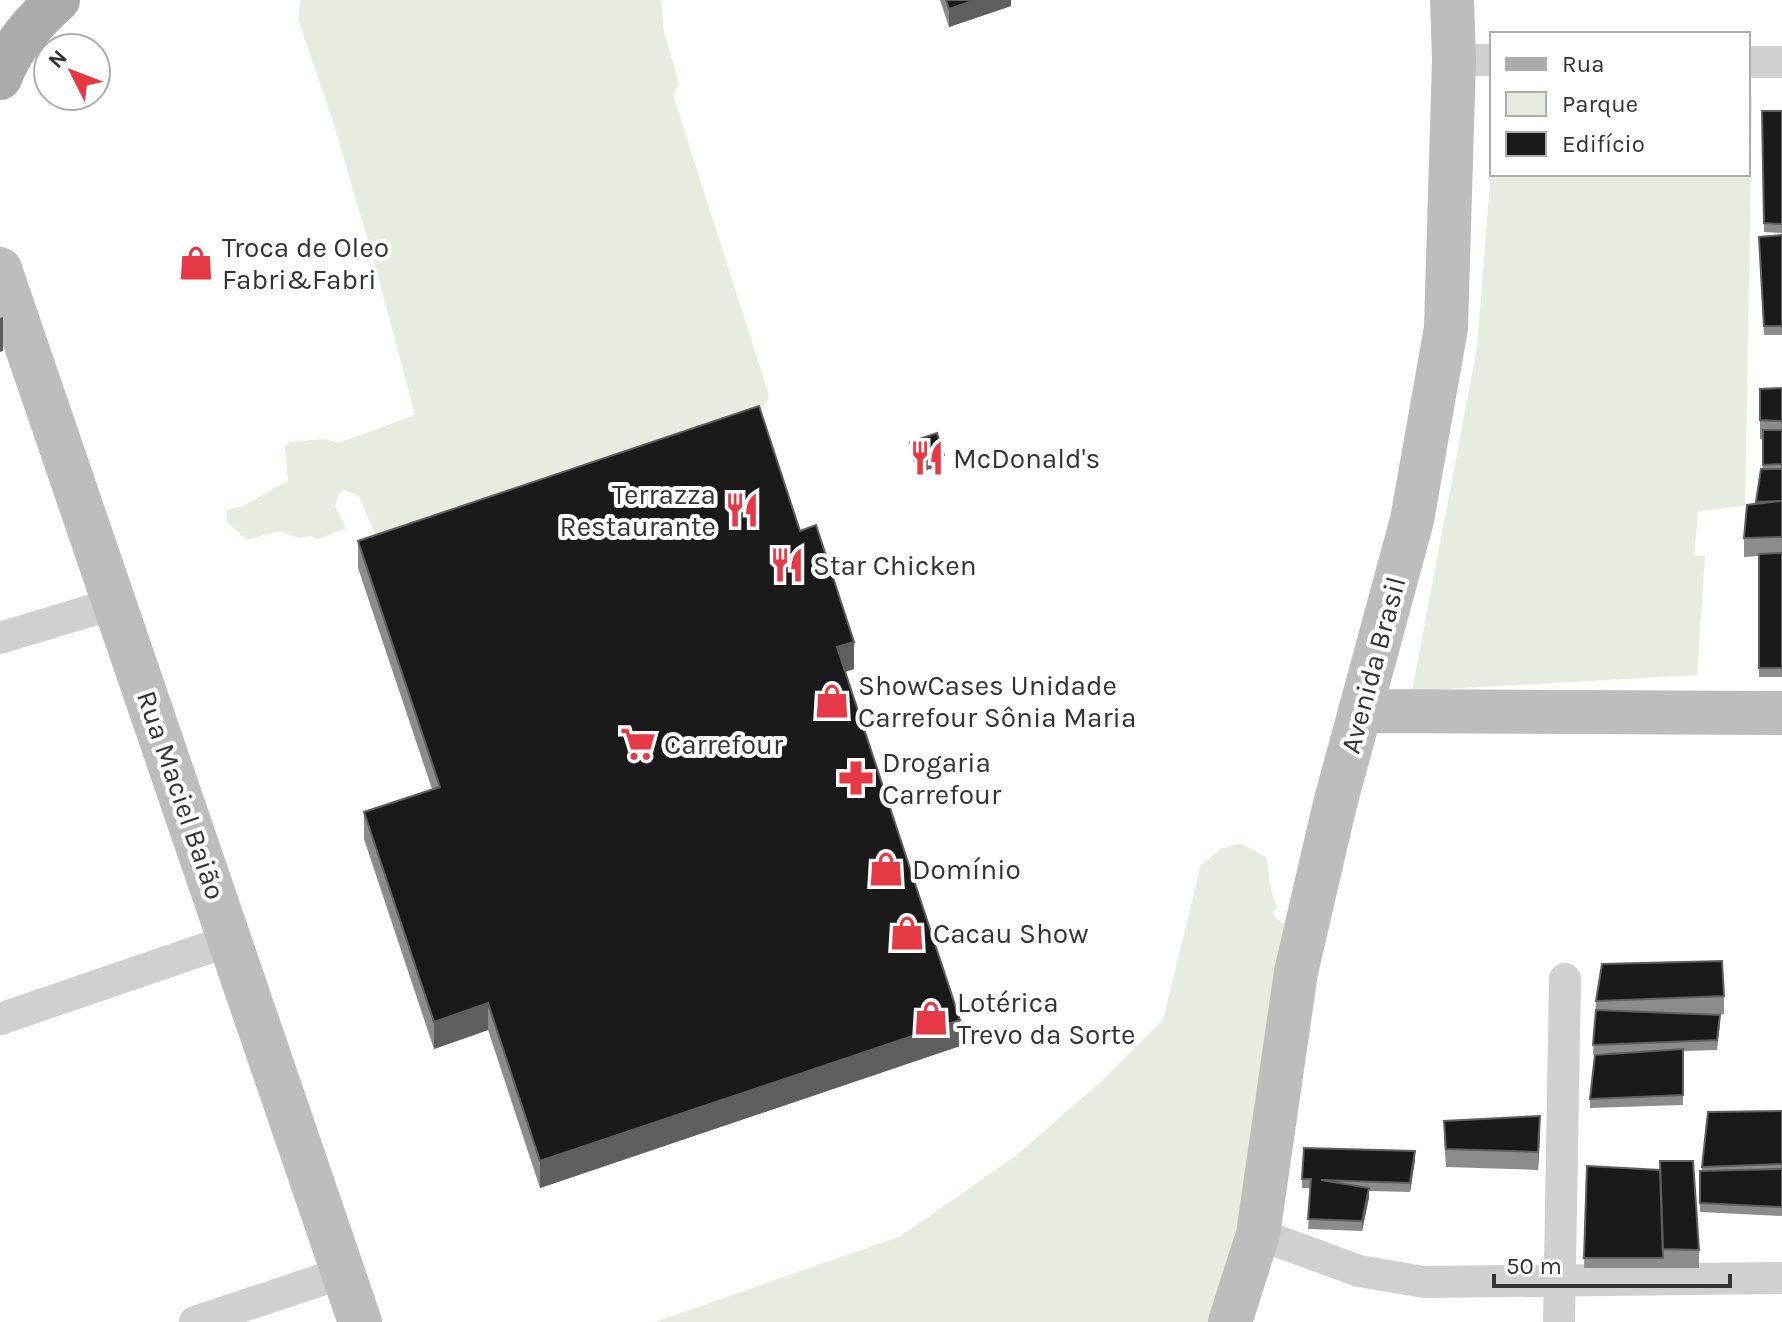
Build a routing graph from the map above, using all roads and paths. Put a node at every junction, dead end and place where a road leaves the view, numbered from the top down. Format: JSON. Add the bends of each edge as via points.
{"nodes":[{"id":1,"x":27,"y":0,"type":"edge"},
{"id":2,"x":58,"y":0,"type":"edge"},
{"id":3,"x":1452,"y":0,"type":"edge"},
{"id":4,"x":0,"y":12,"type":"edge"},
{"id":5,"x":1473,"y":60,"type":"edge"},
{"id":6,"x":1750,"y":62,"type":"edge"},
{"id":7,"x":1782,"y":62,"type":"edge"},
{"id":8,"x":0,"y":78,"type":"edge"},
{"id":9,"x":0,"y":269,"type":"edge"},
{"id":10,"x":116,"y":603,"type":"junction"},
{"id":11,"x":0,"y":638,"type":"edge"},
{"id":12,"x":1361,"y":711,"type":"junction"},
{"id":13,"x":1782,"y":713,"type":"edge"},
{"id":14,"x":231,"y":940,"type":"junction"},
{"id":15,"x":1565,"y":979,"type":"dead end"},
{"id":16,"x":0,"y":1019,"type":"edge"},
{"id":17,"x":1258,"y":1234,"type":"junction"},
{"id":18,"x":345,"y":1272,"type":"junction"},
{"id":19,"x":1782,"y":1278,"type":"edge"},
{"id":20,"x":1560,"y":1282,"type":"junction"},
{"id":21,"x":195,"y":1322,"type":"edge"},
{"id":22,"x":360,"y":1322,"type":"edge"},
{"id":23,"x":1230,"y":1322,"type":"edge"},
{"id":24,"x":1559,"y":1322,"type":"edge"}],
"edges":[{"from":1,"to":4,"type":"main road"},
{"from":2,"to":8,"type":"main road","via":[[20,40]]},
{"from":3,"to":5,"type":"main road","name":"Avenida Brasil"},
{"from":5,"to":12,"type":"main road","name":"Avenida Brasil","via":[[1446,328],[1412,520]]},
{"from":6,"to":7,"type":"street"},
{"from":9,"to":10,"type":"main road","name":"Rua Maciel Baião"},
{"from":10,"to":11,"type":"street"},
{"from":10,"to":14,"type":"main road","name":"Rua Maciel Baião"},
{"from":12,"to":13,"type":"main road"},
{"from":12,"to":17,"type":"main road","name":"Avenida Brasil","via":[[1296,972]]},
{"from":14,"to":16,"type":"street"},
{"from":14,"to":18,"type":"main road","name":"Rua Maciel Baião"},
{"from":15,"to":20,"type":"street"},
{"from":17,"to":20,"type":"street","via":[[1359,1271],[1424,1282]]},
{"from":17,"to":23,"type":"main road","name":"Avenida Brasil"},
{"from":18,"to":21,"type":"street"},
{"from":18,"to":22,"type":"main road","name":"Rua Maciel Baião"},
{"from":19,"to":20,"type":"street"},
{"from":20,"to":24,"type":"street"}]}
